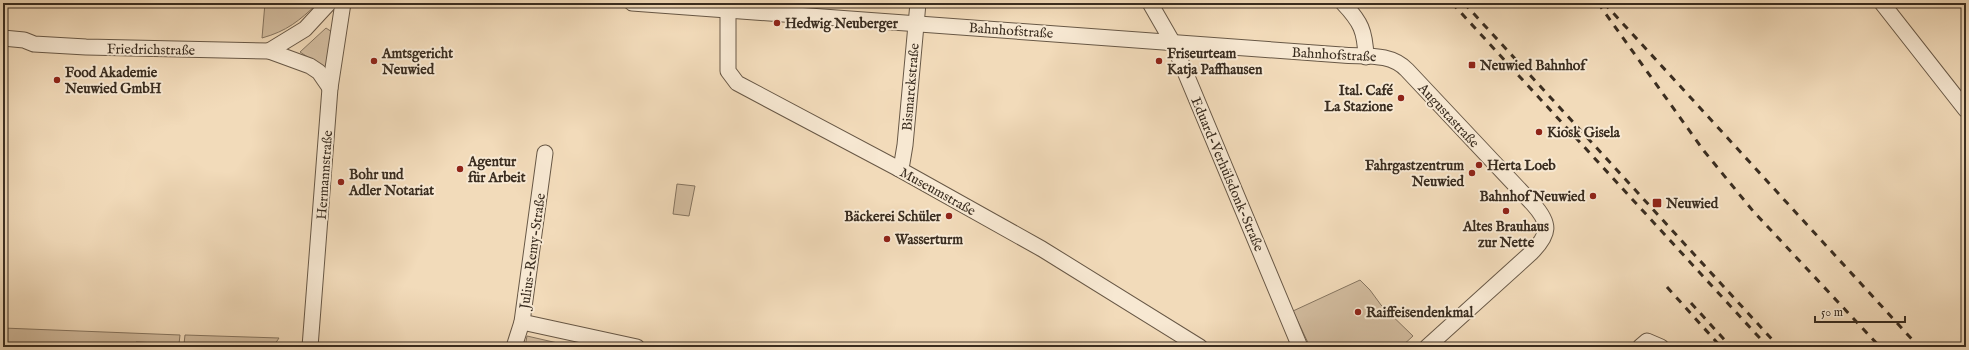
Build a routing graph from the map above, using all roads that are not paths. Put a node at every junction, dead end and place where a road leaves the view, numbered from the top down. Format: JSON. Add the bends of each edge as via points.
{"nodes":[{"id":1,"x":329,"y":3,"type":"edge"},
{"id":2,"x":344,"y":3,"type":"edge"},
{"id":3,"x":632,"y":3,"type":"edge"},
{"id":4,"x":918,"y":3,"type":"edge"},
{"id":5,"x":1150,"y":3,"type":"edge"},
{"id":6,"x":1343,"y":3,"type":"edge"},
{"id":7,"x":1882,"y":3,"type":"edge"},
{"id":8,"x":728,"y":10,"type":"junction"},
{"id":9,"x":916,"y":23,"type":"junction"},
{"id":10,"x":3,"y":38,"type":"edge"},
{"id":11,"x":1173,"y":42,"type":"junction"},
{"id":12,"x":34,"y":44,"type":"junction"},
{"id":13,"x":3,"y":48,"type":"edge"},
{"id":14,"x":268,"y":51,"type":"junction"},
{"id":15,"x":1366,"y":57,"type":"junction"},
{"id":16,"x":1390,"y":58,"type":"joint"},
{"id":17,"x":330,"y":88,"type":"junction"},
{"id":18,"x":1966,"y":110,"type":"edge"},
{"id":19,"x":545,"y":153,"type":"dead end"},
{"id":20,"x":899,"y":169,"type":"junction"},
{"id":21,"x":522,"y":322,"type":"junction"},
{"id":22,"x":1643,"y":344,"type":"edge"},
{"id":23,"x":310,"y":347,"type":"edge"},
{"id":24,"x":514,"y":347,"type":"edge"},
{"id":25,"x":637,"y":347,"type":"edge"},
{"id":26,"x":1200,"y":347,"type":"edge"},
{"id":27,"x":1300,"y":347,"type":"edge"},
{"id":28,"x":1427,"y":347,"type":"edge"},
{"id":29,"x":1661,"y":347,"type":"edge"}],
"edges":[{"from":1,"to":14,"type":"street","via":[[305,29]]},
{"from":2,"to":17,"type":"street","name":"Hermannstraße"},
{"from":3,"to":8,"type":"street","name":"Bahnhofstraße"},
{"from":4,"to":9,"type":"street","name":"Bismarckstraße"},
{"from":5,"to":11,"type":"street","name":"Eduard-Verhülsdonk-Straße"},
{"from":6,"to":15,"type":"street","via":[[1363,29]]},
{"from":7,"to":18,"type":"street"},
{"from":8,"to":9,"type":"street","name":"Bahnhofstraße"},
{"from":8,"to":20,"type":"street","name":"Museumstraße","via":[[728,71],[732,78],[744,87]]},
{"from":9,"to":11,"type":"street","name":"Bahnhofstraße"},
{"from":9,"to":20,"type":"street","name":"Bismarckstraße","via":[[904,155]]},
{"from":10,"to":12,"type":"street","name":"Friedrichstraße","via":[[24,40]]},
{"from":11,"to":15,"type":"street","name":"Bahnhofstraße"},
{"from":11,"to":27,"type":"street","name":"Eduard-Verhülsdonk-Straße"},
{"from":12,"to":13,"type":"street","name":"Friedrichstraße"},
{"from":12,"to":14,"type":"street","name":"Friedrichstraße","via":[[141,50]]},
{"from":14,"to":17,"type":"street","name":"Friedrichstraße","via":[[310,66],[319,72]]},
{"from":15,"to":16,"type":"street","name":"Bahnhofstraße"},
{"from":16,"to":28,"type":"street","name":"Augustastraße","via":[[1402,64],[1533,204],[1544,216],[1547,228],[1543,239],[1531,253]]},
{"from":17,"to":23,"type":"street","name":"Hermannstraße"},
{"from":19,"to":21,"type":"street","name":"Julius-Remy-Straße"},
{"from":20,"to":26,"type":"street","name":"Museumstraße","via":[[1042,249]]},
{"from":21,"to":24,"type":"street","name":"Julius-Remy-Straße"},
{"from":21,"to":25,"type":"street"},
{"from":22,"to":29,"type":"street"}]}
